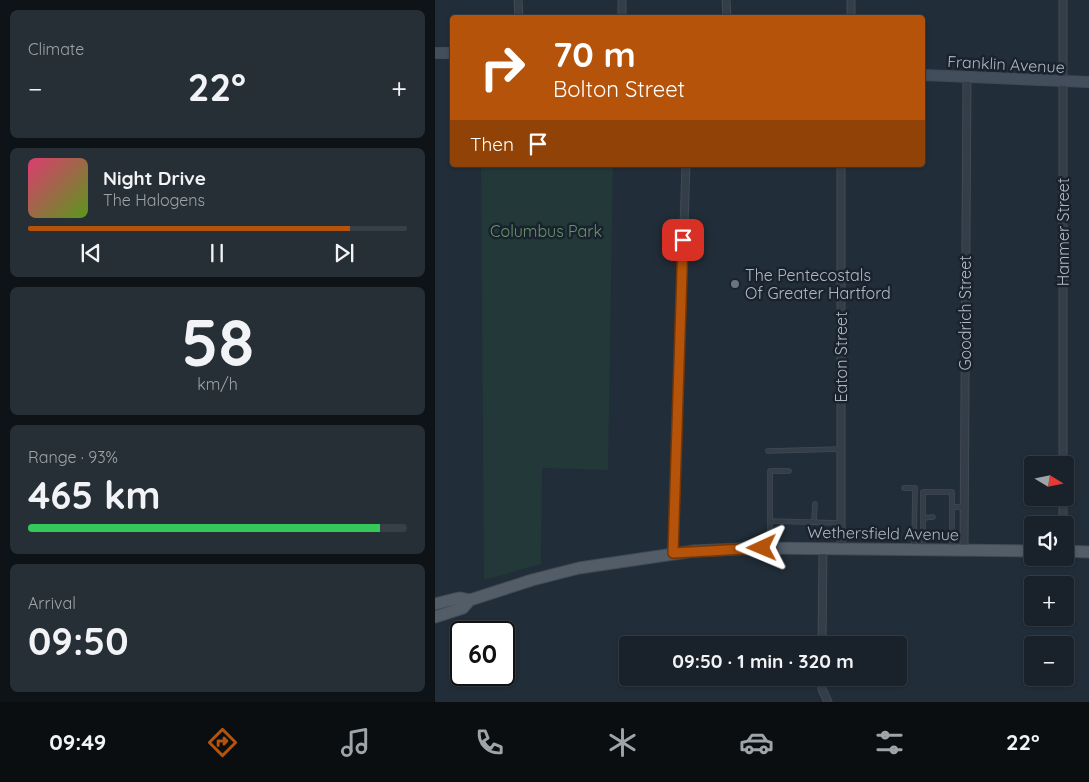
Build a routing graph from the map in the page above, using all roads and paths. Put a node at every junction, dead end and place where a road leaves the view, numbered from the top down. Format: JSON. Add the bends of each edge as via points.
{"nodes":[{"id":1,"x":519,"y":0,"type":"edge"},
{"id":2,"x":622,"y":0,"type":"edge"},
{"id":3,"x":727,"y":0,"type":"edge"},
{"id":4,"x":851,"y":0,"type":"edge"},
{"id":5,"x":1063,"y":0,"type":"edge"},
{"id":6,"x":519,"y":15,"type":"edge"},
{"id":7,"x":622,"y":15,"type":"edge"},
{"id":8,"x":727,"y":15,"type":"edge"},
{"id":9,"x":851,"y":15,"type":"edge"},
{"id":10,"x":435,"y":53,"type":"edge"},
{"id":11,"x":450,"y":54,"type":"edge"},
{"id":12,"x":925,"y":75,"type":"edge"},
{"id":13,"x":967,"y":77,"type":"junction"},
{"id":14,"x":1063,"y":81,"type":"junction"},
{"id":15,"x":1089,"y":82,"type":"edge"},
{"id":16,"x":686,"y":167,"type":"edge"},
{"id":17,"x":841,"y":167,"type":"edge"},
{"id":18,"x":841,"y":449,"type":"junction"},
{"id":19,"x":768,"y":451,"type":"dead end"},
{"id":20,"x":1063,"y":456,"type":"edge"},
{"id":21,"x":789,"y":471,"type":"dead end"},
{"id":22,"x":903,"y":488,"type":"dead end"},
{"id":23,"x":815,"y":504,"type":"dead end"},
{"id":24,"x":964,"y":507,"type":"junction"},
{"id":25,"x":952,"y":508,"type":"junction"},
{"id":26,"x":933,"y":517,"type":"dead end"},
{"id":27,"x":945,"y":517,"type":"dead end"},
{"id":28,"x":952,"y":517,"type":"junction"},
{"id":29,"x":923,"y":518,"type":"junction"},
{"id":30,"x":770,"y":521,"type":"junction"},
{"id":31,"x":814,"y":522,"type":"junction"},
{"id":32,"x":841,"y":523,"type":"junction"},
{"id":33,"x":923,"y":534,"type":"junction"},
{"id":34,"x":952,"y":534,"type":"junction"},
{"id":35,"x":770,"y":548,"type":"junction"},
{"id":36,"x":823,"y":549,"type":"junction"},
{"id":37,"x":841,"y":549,"type":"junction"},
{"id":38,"x":919,"y":550,"type":"junction"},
{"id":39,"x":952,"y":550,"type":"junction"},
{"id":40,"x":964,"y":550,"type":"junction"},
{"id":41,"x":1024,"y":551,"type":"edge"},
{"id":42,"x":1074,"y":551,"type":"edge"},
{"id":43,"x":1089,"y":552,"type":"edge"},
{"id":44,"x":673,"y":553,"type":"junction"},
{"id":45,"x":470,"y":600,"type":"junction"},
{"id":46,"x":435,"y":604,"type":"edge"},
{"id":47,"x":435,"y":617,"type":"edge"},
{"id":48,"x":822,"y":636,"type":"edge"},
{"id":49,"x":822,"y":686,"type":"edge"},
{"id":50,"x":828,"y":702,"type":"edge"}],
"edges":[{"from":1,"to":6,"type":"street"},
{"from":2,"to":7,"type":"street"},
{"from":3,"to":8,"type":"street"},
{"from":4,"to":9,"type":"street"},
{"from":5,"to":14,"type":"street","name":"Hanmer Street"},
{"from":10,"to":11,"type":"main road"},
{"from":12,"to":13,"type":"main road","name":"Franklin Avenue"},
{"from":13,"to":14,"type":"main road","name":"Franklin Avenue"},
{"from":13,"to":24,"type":"street","name":"Goodrich Street"},
{"from":14,"to":15,"type":"main road","name":"Franklin Avenue"},
{"from":14,"to":20,"type":"street","name":"Hanmer Street"},
{"from":16,"to":44,"type":"street"},
{"from":17,"to":18,"type":"street","name":"Eaton Street"},
{"from":18,"to":19,"type":"lane"},
{"from":18,"to":32,"type":"street","name":"Eaton Street"},
{"from":21,"to":30,"type":"lane","via":[[770,471]]},
{"from":22,"to":38,"type":"lane","via":[[915,488]]},
{"from":23,"to":31,"type":"lane"},
{"from":24,"to":25,"type":"lane"},
{"from":24,"to":40,"type":"street","name":"Goodrich Street"},
{"from":25,"to":28,"type":"lane"},
{"from":25,"to":29,"type":"lane","via":[[952,492],[923,492]]},
{"from":26,"to":29,"type":"lane"},
{"from":27,"to":28,"type":"lane"},
{"from":28,"to":34,"type":"lane"},
{"from":29,"to":33,"type":"lane"},
{"from":30,"to":31,"type":"lane"},
{"from":30,"to":35,"type":"lane"},
{"from":31,"to":32,"type":"lane"},
{"from":32,"to":37,"type":"street","name":"Eaton Street"},
{"from":33,"to":34,"type":"lane"},
{"from":33,"to":38,"type":"lane"},
{"from":34,"to":39,"type":"lane"},
{"from":35,"to":36,"type":"main road","name":"Wethersfield Avenue"},
{"from":35,"to":44,"type":"main road","name":"Wethersfield Avenue"},
{"from":36,"to":37,"type":"main road","name":"Wethersfield Avenue"},
{"from":36,"to":48,"type":"street"},
{"from":37,"to":38,"type":"main road","name":"Wethersfield Avenue"},
{"from":38,"to":39,"type":"main road","name":"Wethersfield Avenue"},
{"from":39,"to":40,"type":"main road","name":"Wethersfield Avenue"},
{"from":40,"to":41,"type":"main road","name":"Wethersfield Avenue"},
{"from":42,"to":43,"type":"main road"},
{"from":44,"to":45,"type":"main road","name":"Wethersfield Avenue","via":[[573,570]]},
{"from":45,"to":46,"type":"main road","via":[[459,598]]},
{"from":45,"to":47,"type":"main road","via":[[463,608]]},
{"from":49,"to":50,"type":"street"}]}
